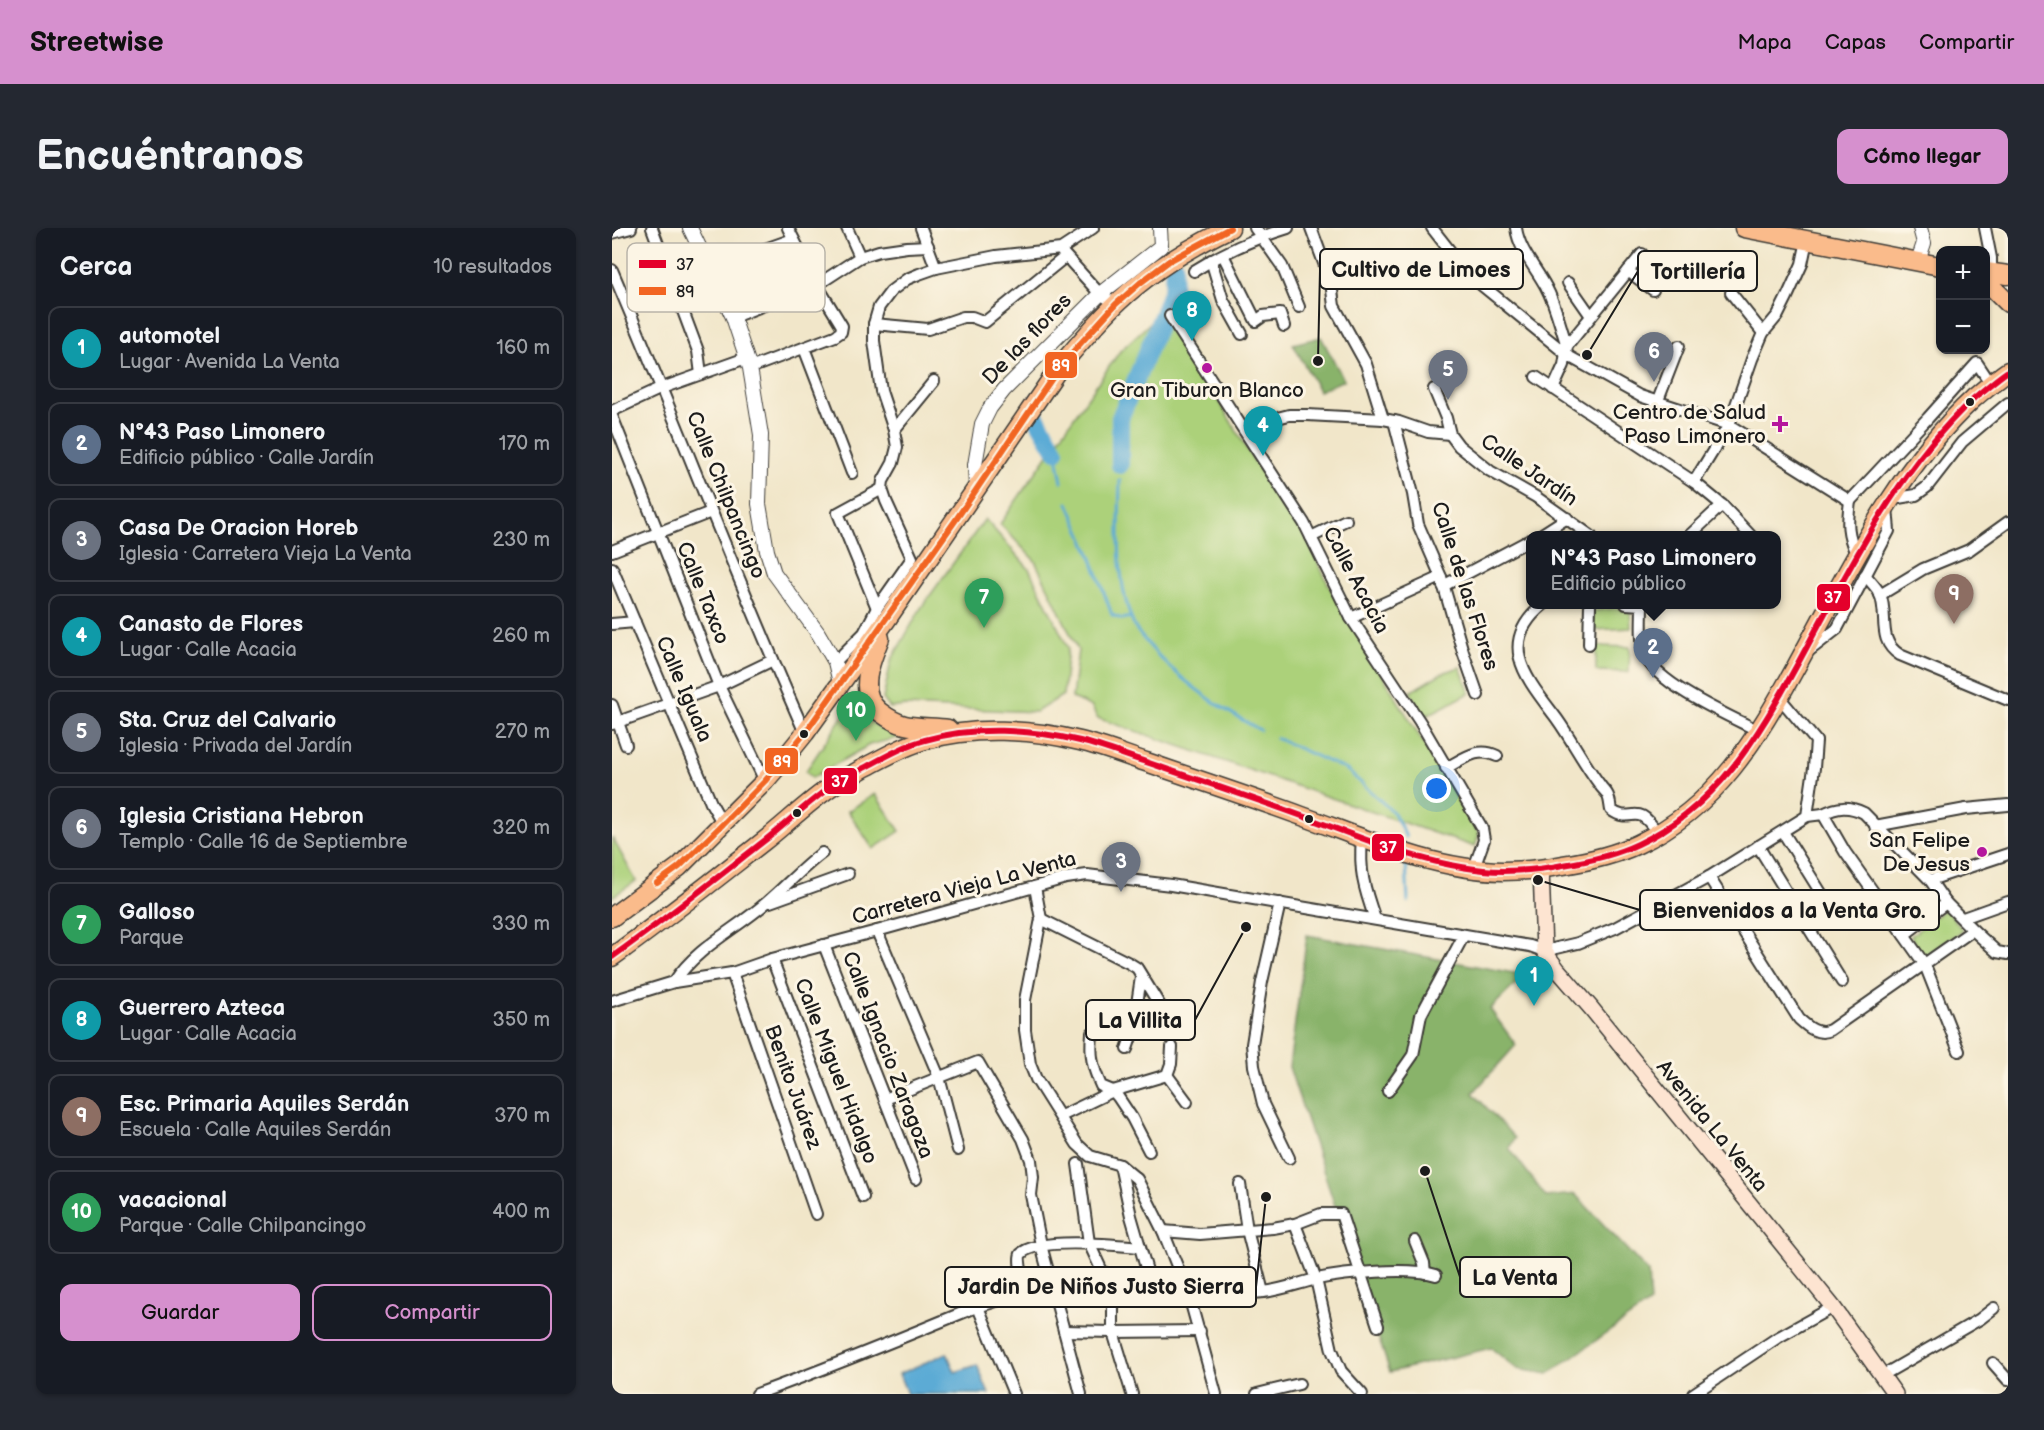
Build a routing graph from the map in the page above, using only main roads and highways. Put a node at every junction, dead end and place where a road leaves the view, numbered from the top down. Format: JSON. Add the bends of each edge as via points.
{"nodes":[{"id":1,"x":1230,"y":228,"type":"edge"},
{"id":2,"x":1748,"y":228,"type":"edge"},
{"id":3,"x":1936,"y":265,"type":"edge"},
{"id":4,"x":1992,"y":275,"type":"edge"},
{"id":5,"x":2008,"y":303,"type":"edge"},
{"id":6,"x":2008,"y":353,"type":"edge"},
{"id":7,"x":2000,"y":377,"type":"edge"},
{"id":8,"x":882,"y":614,"type":"junction"},
{"id":9,"x":960,"y":731,"type":"junction"},
{"id":10,"x":1541,"y":869,"type":"junction"},
{"id":11,"x":612,"y":917,"type":"edge"},
{"id":12,"x":612,"y":957,"type":"edge"},
{"id":13,"x":1895,"y":1394,"type":"edge"}],
"edges":[{"from":1,"to":8,"type":"highway","via":[[1169,261],[1140,283],[1061,365],[976,490]]},
{"from":2,"to":3,"type":"highway"},
{"from":4,"to":5,"type":"highway"},
{"from":6,"to":7,"type":"highway"},
{"from":7,"to":10,"type":"highway","via":[[1955,416],[1890,503],[1856,554],[1779,698],[1726,778],[1704,800],[1639,843],[1579,863]]},
{"from":8,"to":9,"type":"highway","via":[[867,681],[874,707],[904,725]]},
{"from":8,"to":11,"type":"highway","via":[[805,733],[765,782],[679,867]]},
{"from":9,"to":10,"type":"highway","via":[[1037,733],[1082,741],[1429,860],[1503,871]]},
{"from":9,"to":12,"type":"highway","via":[[921,740],[832,786]]},
{"from":10,"to":13,"type":"main road","name":"Avenida La Venta","via":[[1544,951],[1833,1307]]}]}
